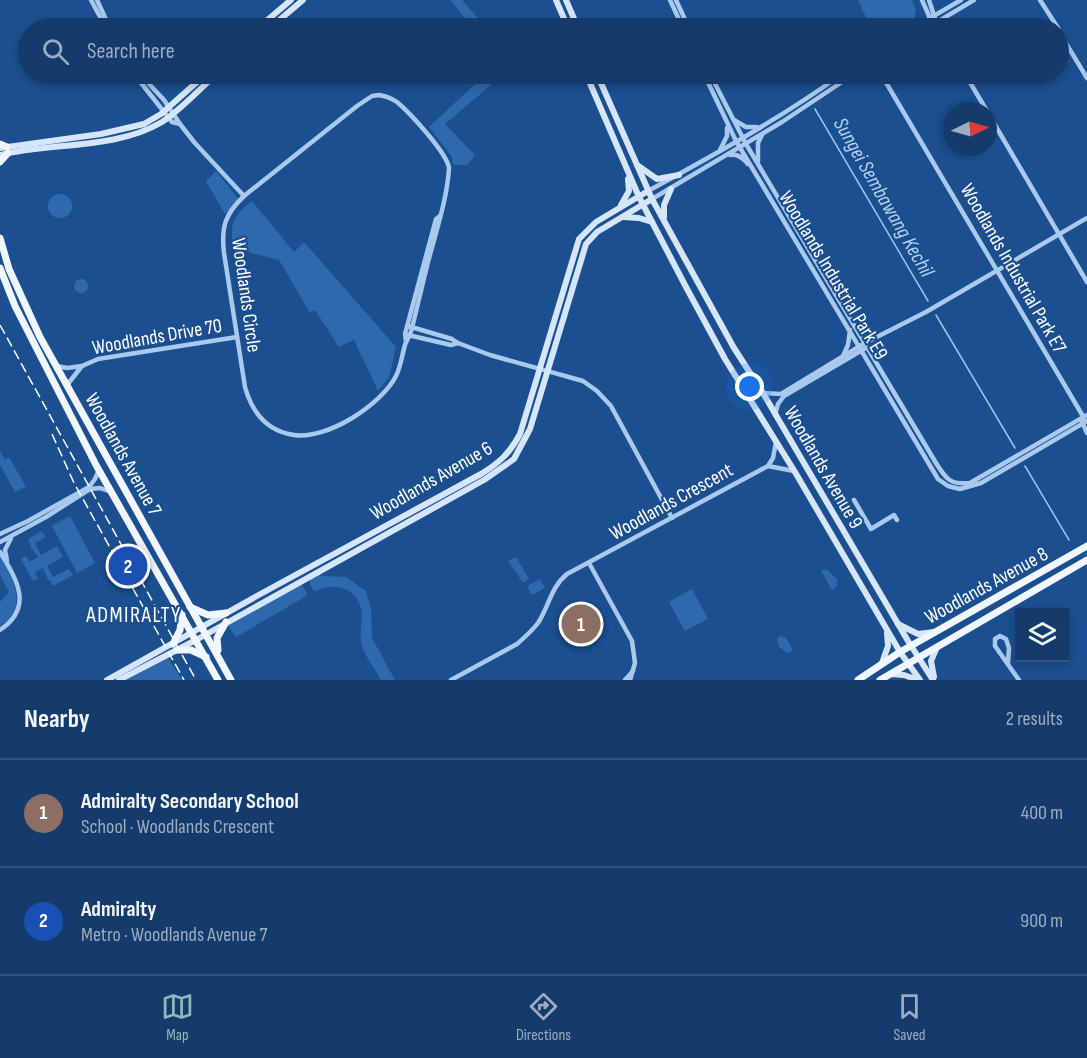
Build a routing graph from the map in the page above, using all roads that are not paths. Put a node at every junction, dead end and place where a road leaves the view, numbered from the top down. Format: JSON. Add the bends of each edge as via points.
{"nodes":[{"id":1,"x":92,"y":0,"type":"edge"},
{"id":2,"x":97,"y":0,"type":"edge"},
{"id":3,"x":291,"y":0,"type":"edge"},
{"id":4,"x":303,"y":0,"type":"edge"},
{"id":5,"x":556,"y":0,"type":"edge"},
{"id":6,"x":566,"y":0,"type":"edge"},
{"id":7,"x":670,"y":0,"type":"edge"},
{"id":8,"x":676,"y":0,"type":"edge"},
{"id":9,"x":922,"y":0,"type":"edge"},
{"id":10,"x":929,"y":0,"type":"edge"},
{"id":11,"x":961,"y":0,"type":"edge"},
{"id":12,"x":974,"y":0,"type":"edge"},
{"id":13,"x":1040,"y":0,"type":"edge"},
{"id":14,"x":948,"y":8,"type":"junction"},
{"id":15,"x":951,"y":14,"type":"junction"},
{"id":16,"x":932,"y":16,"type":"junction"},
{"id":17,"x":102,"y":18,"type":"edge"},
{"id":18,"x":104,"y":18,"type":"edge"},
{"id":19,"x":270,"y":18,"type":"edge"},
{"id":20,"x":282,"y":18,"type":"edge"},
{"id":21,"x":564,"y":18,"type":"edge"},
{"id":22,"x":574,"y":18,"type":"edge"},
{"id":23,"x":678,"y":18,"type":"edge"},
{"id":24,"x":684,"y":18,"type":"edge"},
{"id":25,"x":929,"y":18,"type":"edge"},
{"id":26,"x":946,"y":18,"type":"edge"},
{"id":27,"x":1051,"y":18,"type":"edge"},
{"id":28,"x":1069,"y":48,"type":"edge"},
{"id":29,"x":1087,"y":78,"type":"edge"},
{"id":30,"x":144,"y":84,"type":"edge"},
{"id":31,"x":148,"y":84,"type":"edge"},
{"id":32,"x":196,"y":84,"type":"edge"},
{"id":33,"x":204,"y":84,"type":"edge"},
{"id":34,"x":590,"y":84,"type":"edge"},
{"id":35,"x":601,"y":84,"type":"edge"},
{"id":36,"x":709,"y":84,"type":"edge"},
{"id":37,"x":715,"y":84,"type":"edge"},
{"id":38,"x":828,"y":84,"type":"edge"},
{"id":39,"x":839,"y":84,"type":"edge"},
{"id":40,"x":887,"y":84,"type":"edge"},
{"id":41,"x":971,"y":84,"type":"edge"},
{"id":42,"x":981,"y":102,"type":"edge"},
{"id":43,"x":169,"y":112,"type":"junction"},
{"id":44,"x":732,"y":118,"type":"junction"},
{"id":45,"x":727,"y":123,"type":"junction"},
{"id":46,"x":762,"y":126,"type":"junction"},
{"id":47,"x":997,"y":129,"type":"edge"},
{"id":48,"x":762,"y":135,"type":"junction"},
{"id":49,"x":742,"y":137,"type":"junction"},
{"id":50,"x":736,"y":141,"type":"junction"},
{"id":51,"x":746,"y":144,"type":"junction"},
{"id":52,"x":741,"y":148,"type":"junction"},
{"id":53,"x":3,"y":149,"type":"edge"},
{"id":54,"x":718,"y":152,"type":"junction"},
{"id":55,"x":726,"y":156,"type":"junction"},
{"id":56,"x":0,"y":162,"type":"edge"},
{"id":57,"x":634,"y":162,"type":"junction"},
{"id":58,"x":758,"y":162,"type":"junction"},
{"id":59,"x":626,"y":168,"type":"junction"},
{"id":60,"x":754,"y":171,"type":"junction"},
{"id":61,"x":679,"y":175,"type":"junction"},
{"id":62,"x":671,"y":189,"type":"junction"},
{"id":63,"x":648,"y":191,"type":"junction"},
{"id":64,"x":244,"y":196,"type":"junction"},
{"id":65,"x":639,"y":197,"type":"junction"},
{"id":66,"x":652,"y":199,"type":"junction"},
{"id":67,"x":643,"y":205,"type":"junction"},
{"id":68,"x":616,"y":209,"type":"junction"},
{"id":69,"x":622,"y":216,"type":"junction"},
{"id":70,"x":1087,"y":218,"type":"edge"},
{"id":71,"x":664,"y":221,"type":"junction"},
{"id":72,"x":652,"y":222,"type":"junction"},
{"id":73,"x":1059,"y":234,"type":"junction"},
{"id":74,"x":0,"y":238,"type":"edge"},
{"id":75,"x":0,"y":268,"type":"edge"},
{"id":76,"x":998,"y":270,"type":"junction"},
{"id":77,"x":1087,"y":282,"type":"edge"},
{"id":78,"x":410,"y":326,"type":"junction"},
{"id":79,"x":850,"y":330,"type":"junction"},
{"id":80,"x":408,"y":335,"type":"junction"},
{"id":81,"x":40,"y":337,"type":"junction"},
{"id":82,"x":237,"y":337,"type":"junction"},
{"id":83,"x":32,"y":341,"type":"junction"},
{"id":84,"x":458,"y":343,"type":"junction"},
{"id":85,"x":863,"y":347,"type":"junction"},
{"id":86,"x":843,"y":356,"type":"junction"},
{"id":87,"x":57,"y":366,"type":"junction"},
{"id":88,"x":82,"y":366,"type":"junction"},
{"id":89,"x":539,"y":369,"type":"junction"},
{"id":90,"x":548,"y":371,"type":"junction"},
{"id":91,"x":67,"y":385,"type":"junction"},
{"id":92,"x":763,"y":393,"type":"junction"},
{"id":93,"x":775,"y":415,"type":"junction"},
{"id":94,"x":1085,"y":420,"type":"edge"},
{"id":95,"x":1087,"y":433,"type":"edge"},
{"id":96,"x":777,"y":442,"type":"junction"},
{"id":97,"x":768,"y":466,"type":"junction"},
{"id":98,"x":99,"y":470,"type":"junction"},
{"id":99,"x":795,"y":471,"type":"junction"},
{"id":100,"x":111,"y":492,"type":"junction"},
{"id":101,"x":854,"y":500,"type":"dead end"},
{"id":102,"x":672,"y":518,"type":"junction"},
{"id":103,"x":897,"y":520,"type":"dead end"},
{"id":104,"x":0,"y":534,"type":"edge"},
{"id":105,"x":12,"y":536,"type":"junction"},
{"id":106,"x":0,"y":542,"type":"edge"},
{"id":107,"x":1087,"y":546,"type":"edge"},
{"id":108,"x":0,"y":552,"type":"edge"},
{"id":109,"x":1087,"y":560,"type":"edge"},
{"id":110,"x":7,"y":563,"type":"junction"},
{"id":111,"x":589,"y":563,"type":"junction"},
{"id":112,"x":190,"y":606,"type":"junction"},
{"id":113,"x":226,"y":613,"type":"junction"},
{"id":114,"x":182,"y":615,"type":"junction"},
{"id":115,"x":226,"y":622,"type":"junction"},
{"id":116,"x":898,"y":624,"type":"junction"},
{"id":117,"x":201,"y":627,"type":"junction"},
{"id":118,"x":886,"y":628,"type":"junction"},
{"id":119,"x":0,"y":630,"type":"edge"},
{"id":120,"x":935,"y":632,"type":"junction"},
{"id":121,"x":206,"y":634,"type":"junction"},
{"id":122,"x":194,"y":637,"type":"junction"},
{"id":123,"x":939,"y":644,"type":"junction"},
{"id":124,"x":910,"y":646,"type":"junction"},
{"id":125,"x":175,"y":647,"type":"junction"},
{"id":126,"x":900,"y":652,"type":"junction"},
{"id":127,"x":206,"y":657,"type":"junction"},
{"id":128,"x":219,"y":657,"type":"junction"},
{"id":129,"x":918,"y":657,"type":"junction"},
{"id":130,"x":908,"y":663,"type":"junction"},
{"id":131,"x":1008,"y":663,"type":"junction"},
{"id":132,"x":882,"y":664,"type":"junction"},
{"id":133,"x":633,"y":672,"type":"junction"},
{"id":134,"x":890,"y":674,"type":"junction"},
{"id":135,"x":107,"y":680,"type":"edge"},
{"id":136,"x":119,"y":680,"type":"edge"},
{"id":137,"x":218,"y":680,"type":"edge"},
{"id":138,"x":231,"y":680,"type":"edge"},
{"id":139,"x":451,"y":680,"type":"edge"},
{"id":140,"x":625,"y":680,"type":"edge"},
{"id":141,"x":630,"y":680,"type":"edge"},
{"id":142,"x":858,"y":680,"type":"edge"},
{"id":143,"x":880,"y":680,"type":"edge"},
{"id":144,"x":919,"y":680,"type":"edge"},
{"id":145,"x":934,"y":680,"type":"edge"},
{"id":146,"x":1019,"y":680,"type":"edge"}],
"edges":[{"from":1,"to":17,"type":"street"},
{"from":2,"to":18,"type":"street"},
{"from":3,"to":19,"type":"main road"},
{"from":4,"to":20,"type":"main road"},
{"from":5,"to":21,"type":"main road"},
{"from":6,"to":22,"type":"main road"},
{"from":7,"to":23,"type":"street"},
{"from":8,"to":24,"type":"street"},
{"from":9,"to":16,"type":"street"},
{"from":10,"to":16,"type":"street"},
{"from":11,"to":14,"type":"street"},
{"from":12,"to":15,"type":"street"},
{"from":13,"to":27,"type":"street"},
{"from":14,"to":15,"type":"street"},
{"from":14,"to":16,"type":"street"},
{"from":15,"to":26,"type":"street"},
{"from":16,"to":25,"type":"street"},
{"from":28,"to":29,"type":"street"},
{"from":30,"to":43,"type":"street"},
{"from":31,"to":43,"type":"street"},
{"from":32,"to":43,"type":"main road"},
{"from":33,"to":43,"type":"main road"},
{"from":34,"to":59,"type":"main road","name":"Woodlands Avenue 9"},
{"from":35,"to":57,"type":"main road","name":"Woodlands Avenue 9"},
{"from":36,"to":45,"type":"street","name":"Woodlands Industrial Park E9"},
{"from":37,"to":44,"type":"street","name":"Woodlands Industrial Park E9"},
{"from":38,"to":46,"type":"street"},
{"from":39,"to":48,"type":"street"},
{"from":40,"to":76,"type":"street","name":"Woodlands Industrial Park E7"},
{"from":41,"to":42,"type":"street"},
{"from":43,"to":53,"type":"main road","via":[[130,129]]},
{"from":43,"to":64,"type":"street","via":[[172,122],[180,124]]},
{"from":44,"to":46,"type":"street","via":[[746,127]]},
{"from":44,"to":49,"type":"street","name":"Woodlands Industrial Park E9"},
{"from":45,"to":50,"type":"street","name":"Woodlands Industrial Park E9"},
{"from":45,"to":54,"type":"street","via":[[728,136]]},
{"from":46,"to":49,"type":"street"},
{"from":47,"to":73,"type":"street"},
{"from":48,"to":51,"type":"street"},
{"from":48,"to":58,"type":"street"},
{"from":49,"to":50,"type":"street"},
{"from":49,"to":51,"type":"street","name":"Woodlands Industrial Park E9"},
{"from":50,"to":52,"type":"street","name":"Woodlands Industrial Park E9"},
{"from":50,"to":54,"type":"street"},
{"from":51,"to":52,"type":"street"},
{"from":51,"to":58,"type":"street","name":"Woodlands Industrial Park E9"},
{"from":52,"to":55,"type":"street"},
{"from":52,"to":60,"type":"street","name":"Woodlands Industrial Park E9"},
{"from":53,"to":56,"type":"main road"},
{"from":54,"to":61,"type":"street"},
{"from":55,"to":60,"type":"street","via":[[742,158]]},
{"from":55,"to":62,"type":"street"},
{"from":57,"to":61,"type":"main road","via":[[657,179]]},
{"from":57,"to":63,"type":"main road","name":"Woodlands Avenue 9"},
{"from":58,"to":85,"type":"street","name":"Woodlands Industrial Park E9"},
{"from":59,"to":65,"type":"main road","name":"Woodlands Avenue 9"},
{"from":59,"to":68,"type":"main road","via":[[629,191]]},
{"from":60,"to":79,"type":"street","name":"Woodlands Industrial Park E9"},
{"from":61,"to":63,"type":"street"},
{"from":62,"to":66,"type":"street"},
{"from":62,"to":71,"type":"main road","via":[[664,205]]},
{"from":63,"to":65,"type":"main road","name":"Woodlands Avenue 6"},
{"from":63,"to":66,"type":"main road","name":"Woodlands Avenue 9"},
{"from":64,"to":78,"type":"street","name":"Woodlands Circle","via":[[364,100],[387,96],[401,106],[445,156],[449,175]]},
{"from":64,"to":82,"type":"street","name":"Woodlands Circle","via":[[222,230]]},
{"from":65,"to":67,"type":"main road","name":"Woodlands Avenue 9"},
{"from":65,"to":68,"type":"main road","name":"Woodlands Avenue 6"},
{"from":66,"to":67,"type":"main road","name":"Woodlands Avenue 6"},
{"from":66,"to":71,"type":"main road","name":"Woodlands Avenue 9"},
{"from":67,"to":69,"type":"main road","name":"Woodlands Avenue 6"},
{"from":67,"to":72,"type":"main road","name":"Woodlands Avenue 9"},
{"from":68,"to":89,"type":"main road","name":"Woodlands Avenue 6","via":[[579,239]]},
{"from":69,"to":72,"type":"main road"},
{"from":69,"to":90,"type":"main road","name":"Woodlands Avenue 6","via":[[586,244]]},
{"from":70,"to":73,"type":"street"},
{"from":71,"to":92,"type":"main road","name":"Woodlands Avenue 9"},
{"from":72,"to":96,"type":"main road","name":"Woodlands Avenue 9","via":[[719,348]]},
{"from":73,"to":76,"type":"street"},
{"from":73,"to":77,"type":"street"},
{"from":74,"to":81,"type":"main road","name":"Woodlands Avenue 7","via":[[9,269]]},
{"from":75,"to":83,"type":"main road","name":"Woodlands Avenue 7"},
{"from":76,"to":85,"type":"street"},
{"from":76,"to":94,"type":"street","name":"Woodlands Industrial Park E7"},
{"from":78,"to":80,"type":"street","name":"Woodlands Circle"},
{"from":78,"to":84,"type":"street"},
{"from":79,"to":85,"type":"street","name":"Woodlands Industrial Park E9"},
{"from":79,"to":86,"type":"street"},
{"from":80,"to":82,"type":"street","name":"Woodlands Circle","via":[[395,377],[374,403],[324,431],[304,436],[282,433],[252,408]]},
{"from":80,"to":84,"type":"street","via":[[451,345]]},
{"from":81,"to":83,"type":"main road"},
{"from":81,"to":87,"type":"main road","name":"Woodlands Avenue 7"},
{"from":82,"to":88,"type":"street","name":"Woodlands Drive 70","via":[[107,357]]},
{"from":83,"to":98,"type":"main road","name":"Woodlands Avenue 7"},
{"from":84,"to":89,"type":"street"},
{"from":85,"to":86,"type":"street"},
{"from":85,"to":93,"type":"street","via":[[784,396]]},
{"from":85,"to":94,"type":"street","name":"Woodlands Industrial Park E9","via":[[938,479],[960,489],[981,483]]},
{"from":86,"to":92,"type":"street","via":[[781,394]]},
{"from":87,"to":88,"type":"street","name":"Woodlands Drive 70"},
{"from":87,"to":91,"type":"main road","name":"Woodlands Avenue 7"},
{"from":88,"to":91,"type":"street","name":"Woodlands Drive 70"},
{"from":89,"to":90,"type":"street"},
{"from":89,"to":113,"type":"main road","name":"Woodlands Avenue 6","via":[[520,434],[503,459]]},
{"from":90,"to":102,"type":"street","via":[[583,381],[603,396]]},
{"from":90,"to":115,"type":"main road","name":"Woodlands Avenue 6","via":[[526,439],[504,467]]},
{"from":91,"to":112,"type":"main road","name":"Woodlands Avenue 7"},
{"from":92,"to":93,"type":"main road","name":"Woodlands Avenue 9"},
{"from":93,"to":116,"type":"main road","name":"Woodlands Avenue 9"},
{"from":94,"to":95,"type":"street","name":"Woodlands Industrial Park E7"},
{"from":96,"to":97,"type":"street"},
{"from":96,"to":99,"type":"main road","name":"Woodlands Avenue 9"},
{"from":97,"to":99,"type":"street"},
{"from":97,"to":102,"type":"street","name":"Woodlands Crescent"},
{"from":98,"to":100,"type":"main road","name":"Woodlands Avenue 7"},
{"from":98,"to":104,"type":"street","via":[[89,487]]},
{"from":99,"to":118,"type":"main road","name":"Woodlands Avenue 9"},
{"from":100,"to":105,"type":"street","via":[[90,489]]},
{"from":100,"to":114,"type":"main road","name":"Woodlands Avenue 7"},
{"from":101,"to":103,"type":"street","via":[[872,529],[894,515]]},
{"from":102,"to":111,"type":"street","name":"Woodlands Crescent"},
{"from":105,"to":106,"type":"street"},
{"from":105,"to":110,"type":"street","via":[[5,550]]},
{"from":107,"to":120,"type":"main road","name":"Woodlands Avenue 8"},
{"from":108,"to":110,"type":"street"},
{"from":109,"to":123,"type":"main road","name":"Woodlands Avenue 8"},
{"from":110,"to":119,"type":"street","via":[[18,583],[19,605],[10,623]]},
{"from":111,"to":133,"type":"street","via":[[632,640]]},
{"from":111,"to":139,"type":"street","name":"Woodlands Crescent","via":[[555,585],[537,624],[518,644]]},
{"from":112,"to":113,"type":"main road","via":[[208,615]]},
{"from":112,"to":117,"type":"main road","name":"Woodlands Avenue 7"},
{"from":113,"to":117,"type":"main road","name":"Woodlands Avenue 6"},
{"from":114,"to":122,"type":"main road","name":"Woodlands Avenue 7"},
{"from":114,"to":125,"type":"main road"},
{"from":115,"to":121,"type":"main road","name":"Woodlands Avenue 6"},
{"from":115,"to":128,"type":"main road","via":[[218,638]]},
{"from":116,"to":120,"type":"main road","via":[[918,633]]},
{"from":116,"to":124,"type":"main road","name":"Woodlands Avenue 9"},
{"from":117,"to":121,"type":"main road","name":"Woodlands Avenue 7"},
{"from":117,"to":122,"type":"main road","name":"Woodlands Avenue 6"},
{"from":118,"to":126,"type":"main road","name":"Woodlands Avenue 9"},
{"from":118,"to":132,"type":"main road","via":[[888,646]]},
{"from":120,"to":124,"type":"main road","name":"Woodlands Avenue 8"},
{"from":121,"to":122,"type":"main road","name":"Woodlands Avenue 6"},
{"from":121,"to":128,"type":"main road","name":"Woodlands Avenue 7"},
{"from":122,"to":125,"type":"main road","name":"Woodlands Avenue 6"},
{"from":122,"to":127,"type":"main road","name":"Woodlands Avenue 7"},
{"from":123,"to":129,"type":"main road","name":"Woodlands Avenue 8"},
{"from":123,"to":145,"type":"main road","via":[[931,661]]},
{"from":124,"to":126,"type":"main road","name":"Woodlands Avenue 8"},
{"from":124,"to":129,"type":"main road","name":"Woodlands Avenue 9"},
{"from":125,"to":127,"type":"main road"},
{"from":125,"to":135,"type":"main road","name":"Woodlands Avenue 6"},
{"from":125,"to":136,"type":"main road","name":"Woodlands Avenue 6"},
{"from":126,"to":130,"type":"main road","name":"Woodlands Avenue 9"},
{"from":126,"to":132,"type":"main road","name":"Woodlands Avenue 8"},
{"from":127,"to":137,"type":"main road","name":"Woodlands Avenue 7"},
{"from":128,"to":138,"type":"main road","name":"Woodlands Avenue 7"},
{"from":129,"to":130,"type":"main road","name":"Woodlands Avenue 8"},
{"from":129,"to":145,"type":"main road","name":"Woodlands Avenue 9"},
{"from":130,"to":134,"type":"main road","name":"Woodlands Avenue 8"},
{"from":130,"to":144,"type":"main road","name":"Woodlands Avenue 9"},
{"from":131,"to":131,"type":"street","via":[[995,646],[997,637],[1006,639]]},
{"from":131,"to":146,"type":"street"},
{"from":132,"to":142,"type":"main road","name":"Woodlands Avenue 8"},
{"from":133,"to":140,"type":"street"},
{"from":133,"to":141,"type":"street"},
{"from":134,"to":143,"type":"main road","name":"Woodlands Avenue 8"},
{"from":134,"to":144,"type":"main road"}]}
